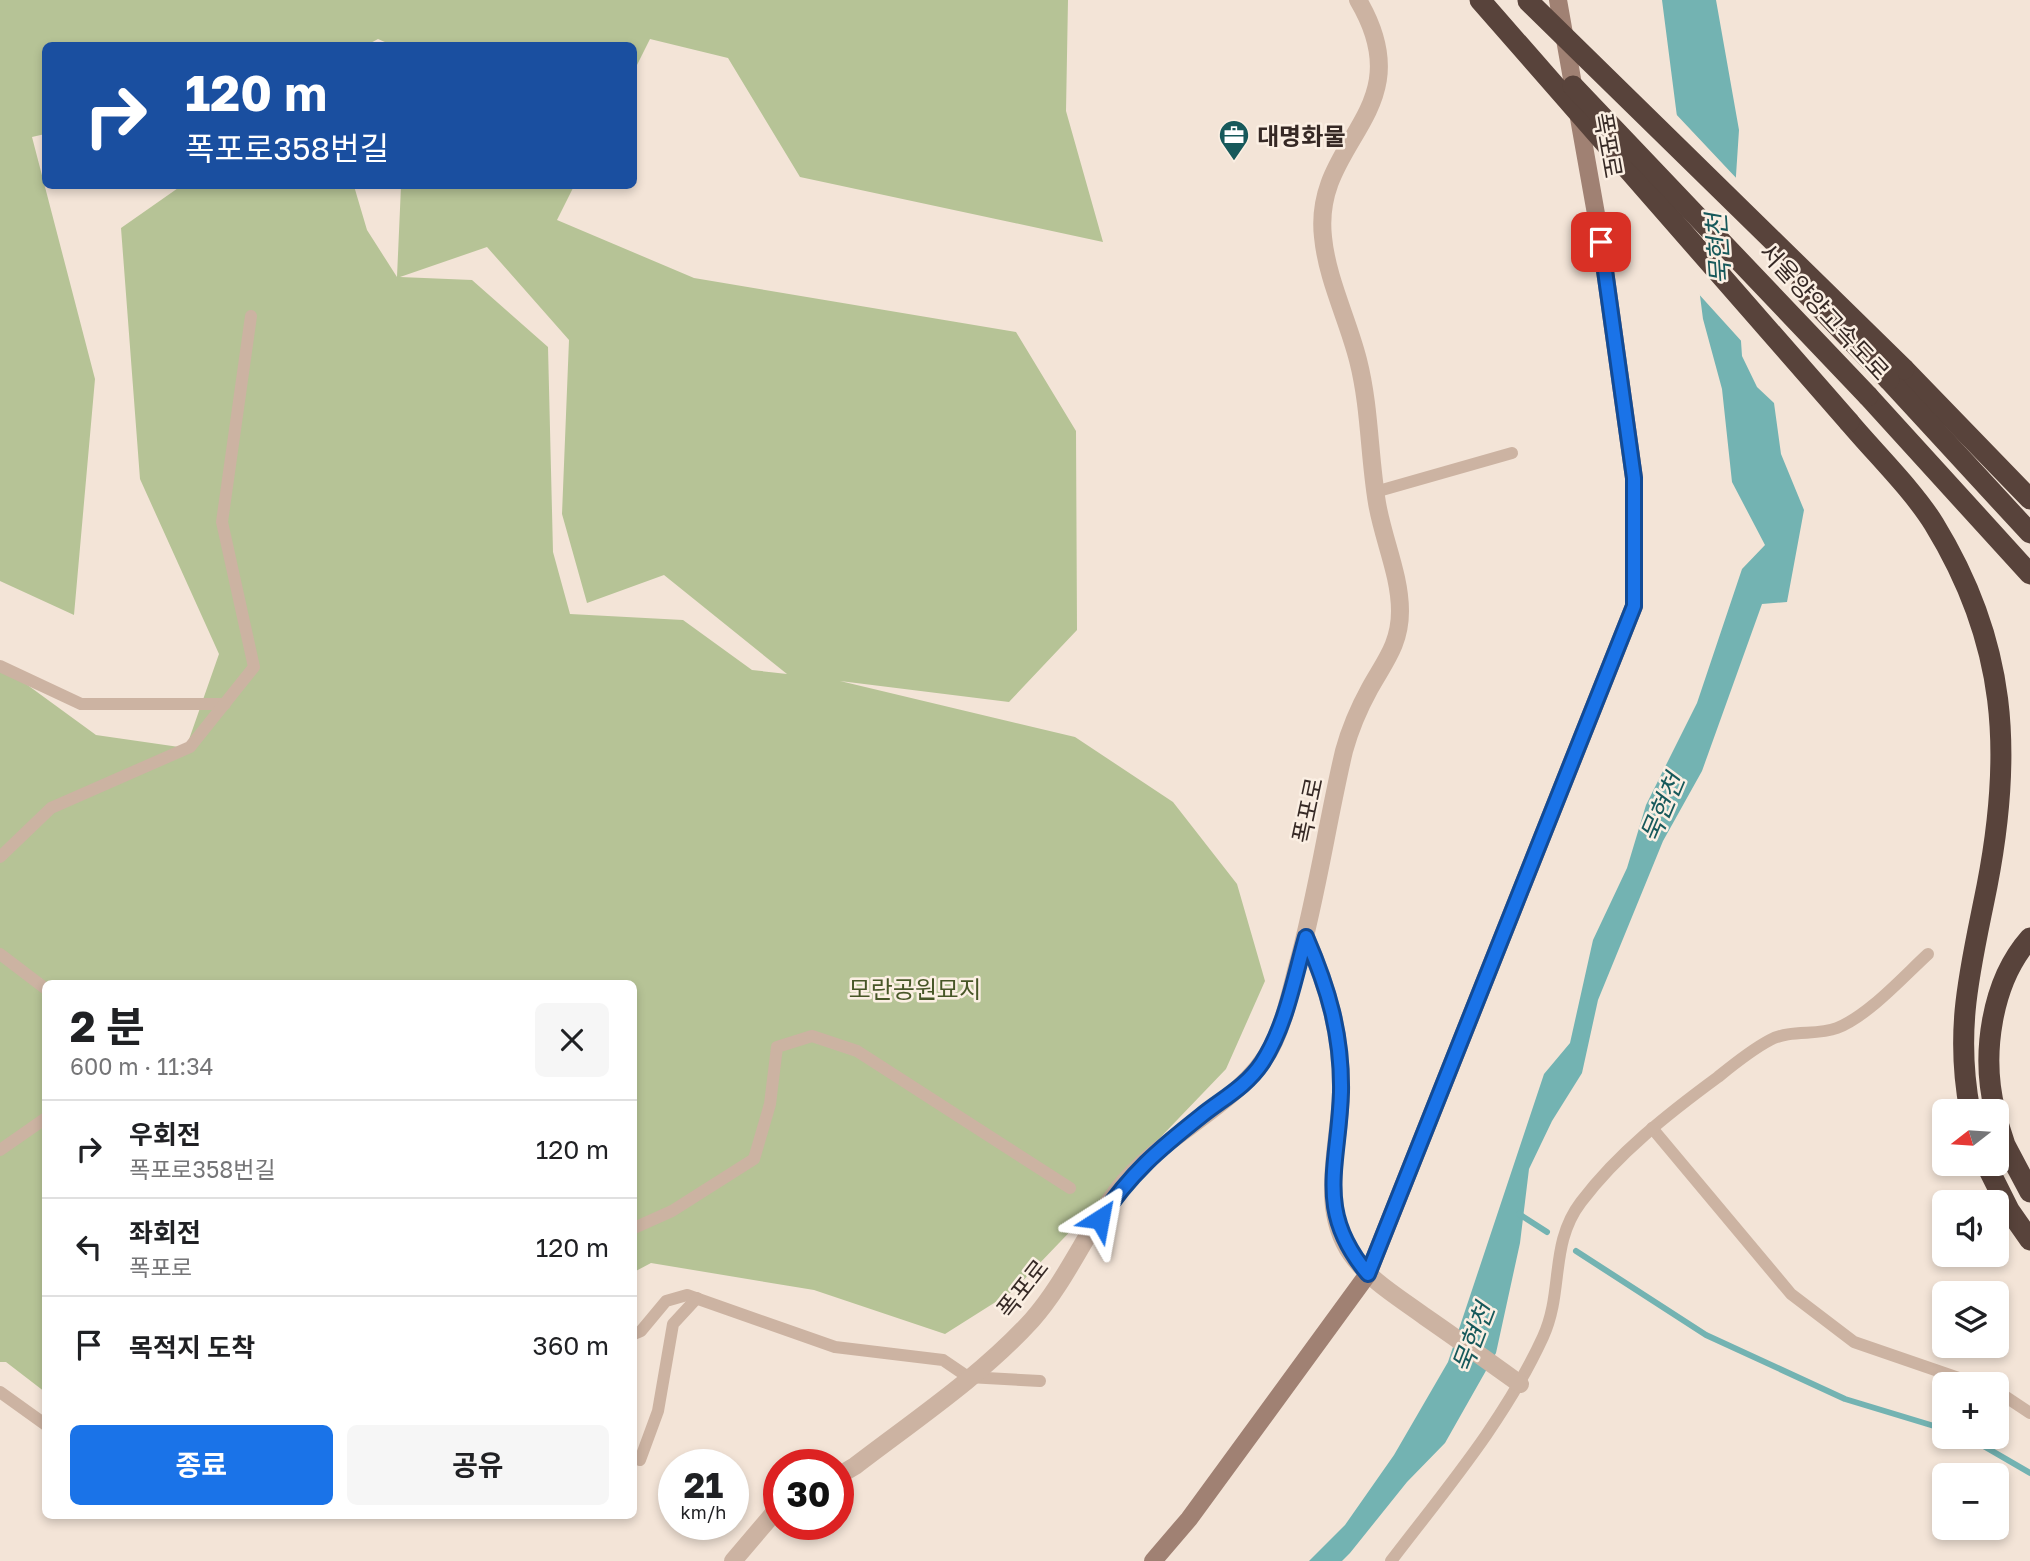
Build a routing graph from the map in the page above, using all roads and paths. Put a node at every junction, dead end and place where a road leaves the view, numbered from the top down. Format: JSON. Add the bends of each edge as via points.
{"nodes":[{"id":1,"x":1480,"y":0,"type":"edge"},
{"id":2,"x":1488,"y":0,"type":"edge"},
{"id":3,"x":1527,"y":0,"type":"edge"},
{"id":4,"x":1559,"y":0,"type":"edge"},
{"id":5,"x":1362,"y":3,"type":"edge"},
{"id":6,"x":251,"y":316,"type":"dead end"},
{"id":7,"x":1897,"y":374,"type":"junction"},
{"id":8,"x":1512,"y":453,"type":"dead end"},
{"id":9,"x":1376,"y":492,"type":"junction"},
{"id":10,"x":2030,"y":499,"type":"edge"},
{"id":11,"x":2030,"y":533,"type":"edge"},
{"id":12,"x":2030,"y":574,"type":"edge"},
{"id":13,"x":0,"y":666,"type":"edge"},
{"id":14,"x":225,"y":704,"type":"junction"},
{"id":15,"x":0,"y":857,"type":"edge"},
{"id":16,"x":1306,"y":937,"type":"junction"},
{"id":17,"x":2030,"y":938,"type":"edge"},
{"id":18,"x":0,"y":954,"type":"edge"},
{"id":19,"x":1928,"y":954,"type":"dead end"},
{"id":20,"x":42,"y":986,"type":"edge"},
{"id":21,"x":1969,"y":1099,"type":"edge"},
{"id":22,"x":1994,"y":1099,"type":"edge"},
{"id":23,"x":42,"y":1121,"type":"edge"},
{"id":24,"x":1652,"y":1128,"type":"junction"},
{"id":25,"x":0,"y":1150,"type":"edge"},
{"id":26,"x":2009,"y":1153,"type":"edge"},
{"id":27,"x":1992,"y":1176,"type":"edge"},
{"id":28,"x":1070,"y":1188,"type":"dead end"},
{"id":29,"x":2030,"y":1192,"type":"edge"},
{"id":30,"x":637,"y":1227,"type":"edge"},
{"id":31,"x":2030,"y":1240,"type":"edge"},
{"id":32,"x":1368,"y":1274,"type":"junction"},
{"id":33,"x":698,"y":1298,"type":"junction"},
{"id":34,"x":637,"y":1333,"type":"edge"},
{"id":35,"x":1941,"y":1372,"type":"edge"},
{"id":36,"x":968,"y":1377,"type":"junction"},
{"id":37,"x":1040,"y":1381,"type":"dead end"},
{"id":38,"x":1520,"y":1384,"type":"junction"},
{"id":39,"x":0,"y":1392,"type":"edge"},
{"id":40,"x":2009,"y":1399,"type":"edge"},
{"id":41,"x":2030,"y":1412,"type":"edge"},
{"id":42,"x":42,"y":1422,"type":"edge"},
{"id":43,"x":640,"y":1460,"type":"dead end"},
{"id":44,"x":854,"y":1467,"type":"edge"},
{"id":45,"x":763,"y":1526,"type":"edge"},
{"id":46,"x":733,"y":1561,"type":"edge"},
{"id":47,"x":1153,"y":1561,"type":"edge"},
{"id":48,"x":1391,"y":1561,"type":"edge"}],
"edges":[{"from":1,"to":21,"type":"highway","bridge":true,"via":[[1933,522],[1973,601],[1990,648],[2003,740],[1999,815],[1962,1022]]},
{"from":2,"to":12,"type":"highway","name":"서울양양고속도로","bridge":true,"via":[[1674,189]]},
{"from":3,"to":7,"type":"highway","name":"서울양양고속도로","bridge":true},
{"from":4,"to":32,"type":"main road","name":"폭포로","via":[[1601,242],[1634,478],[1634,606]]},
{"from":5,"to":9,"type":"street","name":"폭포로","via":[[1380,53],[1379,85],[1326,193],[1323,238],[1361,371]]},
{"from":6,"to":14,"type":"lane","via":[[222,522],[254,667]]},
{"from":7,"to":10,"type":"highway"},
{"from":7,"to":11,"type":"highway","name":"서울양양고속도로"},
{"from":8,"to":9,"type":"lane"},
{"from":9,"to":16,"type":"street","name":"폭포로","via":[[1400,599],[1399,631],[1396,645],[1356,715],[1345,747]]},
{"from":13,"to":14,"type":"lane","via":[[81,704]]},
{"from":14,"to":15,"type":"lane","via":[[190,747],[51,808]]},
{"from":16,"to":32,"type":"street","via":[[1334,1009],[1341,1091],[1333,1177],[1336,1221],[1350,1252]]},
{"from":16,"to":36,"type":"street","name":"폭포로","via":[[1283,1015],[1260,1066],[1239,1089],[1155,1152],[1125,1181],[1040,1309],[998,1354]]},
{"from":17,"to":22,"type":"highway","via":[[2007,974],[1993,1016],[1989,1059]]},
{"from":18,"to":20,"type":"lane"},
{"from":19,"to":24,"type":"lane","via":[[1869,1007],[1836,1028],[1771,1039]]},
{"from":23,"to":25,"type":"lane"},
{"from":24,"to":35,"type":"lane","via":[[1791,1294],[1854,1342]]},
{"from":24,"to":38,"type":"lane","via":[[1581,1201],[1564,1228],[1552,1317]]},
{"from":26,"to":29,"type":"highway"},
{"from":27,"to":31,"type":"highway"},
{"from":28,"to":30,"type":"lane","via":[[857,1051],[812,1036],[777,1047],[770,1104],[754,1160],[672,1212]]},
{"from":32,"to":38,"type":"street"},
{"from":32,"to":47,"type":"main road","name":"폭포로","via":[[1189,1519]]},
{"from":33,"to":34,"type":"lane","via":[[687,1295],[666,1301]]},
{"from":33,"to":36,"type":"lane","via":[[835,1347],[943,1360]]},
{"from":33,"to":43,"type":"lane","via":[[673,1324],[658,1411]]},
{"from":36,"to":37,"type":"lane"},
{"from":36,"to":44,"type":"street","name":"폭포로"},
{"from":38,"to":48,"type":"lane"},
{"from":39,"to":42,"type":"lane"},
{"from":40,"to":41,"type":"lane"},
{"from":45,"to":46,"type":"street"}]}
